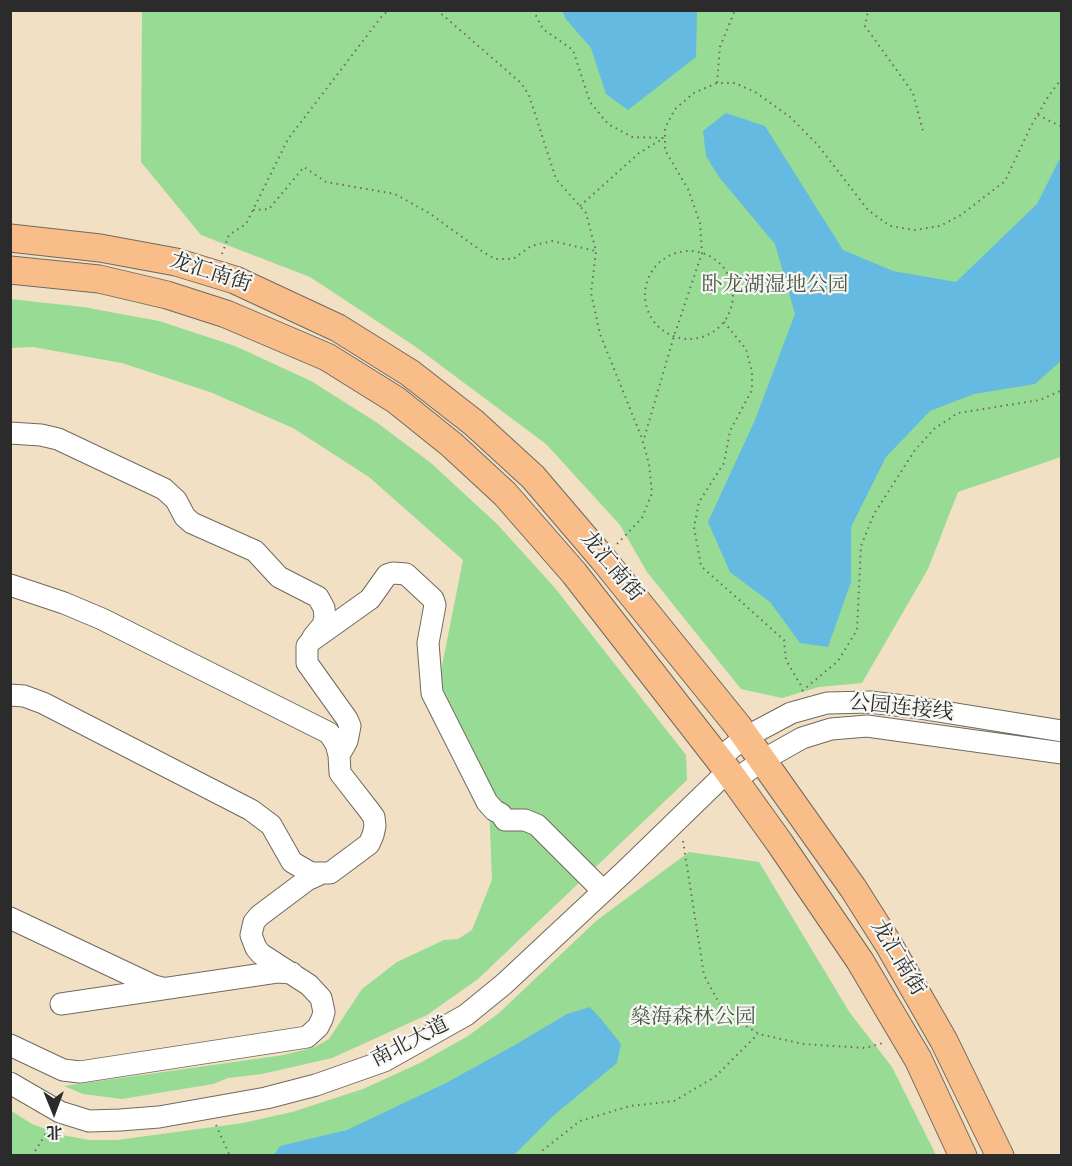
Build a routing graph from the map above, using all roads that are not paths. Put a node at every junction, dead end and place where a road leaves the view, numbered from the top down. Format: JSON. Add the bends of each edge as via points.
{"nodes":[{"id":1,"x":10,"y":238,"type":"edge"},
{"id":2,"x":10,"y":270,"type":"edge"},
{"id":3,"x":10,"y":433,"type":"edge"},
{"id":4,"x":10,"y":585,"type":"edge"},
{"id":5,"x":313,"y":593,"type":"junction"},
{"id":6,"x":361,"y":605,"type":"junction"},
{"id":7,"x":311,"y":641,"type":"junction"},
{"id":8,"x":10,"y":695,"type":"edge"},
{"id":9,"x":339,"y":731,"type":"junction"},
{"id":10,"x":1062,"y":731,"type":"edge"},
{"id":11,"x":746,"y":737,"type":"junction"},
{"id":12,"x":1062,"y":753,"type":"edge"},
{"id":13,"x":763,"y":760,"type":"junction"},
{"id":14,"x":727,"y":770,"type":"junction"},
{"id":15,"x":779,"y":842,"type":"junction"},
{"id":16,"x":292,"y":862,"type":"junction"},
{"id":17,"x":318,"y":875,"type":"junction"},
{"id":18,"x":292,"y":891,"type":"junction"},
{"id":19,"x":603,"y":891,"type":"junction"},
{"id":20,"x":10,"y":918,"type":"edge"},
{"id":21,"x":261,"y":954,"type":"junction"},
{"id":22,"x":97,"y":959,"type":"junction"},
{"id":23,"x":292,"y":973,"type":"junction"},
{"id":24,"x":254,"y":975,"type":"junction"},
{"id":25,"x":166,"y":989,"type":"junction"},
{"id":26,"x":92,"y":1000,"type":"junction"},
{"id":27,"x":61,"y":1004,"type":"dead end"},
{"id":28,"x":10,"y":1045,"type":"edge"},
{"id":29,"x":918,"y":1059,"type":"junction"},
{"id":30,"x":10,"y":1083,"type":"edge"},
{"id":31,"x":963,"y":1155,"type":"edge"},
{"id":32,"x":999,"y":1155,"type":"edge"}],
"edges":[{"from":1,"to":11,"type":"main road","name":"龙汇南街","via":[[176,262],[235,280],[338,328],[410,373],[474,423],[533,477]]},
{"from":2,"to":14,"type":"main road","name":"龙汇南街","via":[[99,279],[226,314],[327,357],[396,400],[505,494],[574,573]]},
{"from":3,"to":5,"type":"street","via":[[58,439],[164,489],[192,523],[255,551],[279,578]]},
{"from":4,"to":9,"type":"street","via":[[102,619]]},
{"from":5,"to":6,"type":"street","via":[[343,607]]},
{"from":5,"to":7,"type":"street","via":[[322,603],[325,617]]},
{"from":6,"to":7,"type":"street"},
{"from":6,"to":19,"type":"street","via":[[393,573],[406,574],[429,594],[435,605],[428,643],[432,693],[487,802],[505,820],[525,820],[537,825]]},
{"from":7,"to":9,"type":"street","via":[[307,663],[347,719]]},
{"from":8,"to":16,"type":"street","via":[[43,703],[258,814],[277,834]]},
{"from":9,"to":17,"type":"street","via":[[347,741],[339,755],[340,773],[374,818],[374,835],[369,844],[330,873]]},
{"from":10,"to":11,"type":"street","name":"公园连接线","via":[[913,707],[827,703],[804,697],[791,713]]},
{"from":11,"to":13,"type":"main road","name":"龙汇南街"},
{"from":11,"to":14,"type":"street","name":"公园连接线"},
{"from":12,"to":13,"type":"street","name":"公园连接线","via":[[867,726],[831,729],[802,738]]},
{"from":13,"to":14,"type":"street","name":"公园连接线"},
{"from":13,"to":32,"type":"main road","name":"龙汇南街","via":[[890,945],[944,1041]]},
{"from":14,"to":15,"type":"main road","name":"龙汇南街"},
{"from":14,"to":19,"type":"street","name":"南北大道"},
{"from":15,"to":29,"type":"main road","name":"龙汇南街","via":[[860,961]]},
{"from":15,"to":29,"type":"main road","via":[[868,1011],[898,1053]]},
{"from":16,"to":17,"type":"street"},
{"from":16,"to":18,"type":"street","via":[[297,874]]},
{"from":17,"to":18,"type":"street"},
{"from":18,"to":21,"type":"street","via":[[254,922],[251,935]]},
{"from":19,"to":30,"type":"street","name":"南北大道","via":[[466,1015],[384,1061],[316,1085],[159,1117],[89,1120],[60,1112]]},
{"from":20,"to":22,"type":"street"},
{"from":21,"to":23,"type":"street"},
{"from":21,"to":24,"type":"street","via":[[262,969]]},
{"from":22,"to":25,"type":"street"},
{"from":22,"to":26,"type":"street","via":[[106,978],[102,992]]},
{"from":23,"to":24,"type":"street"},
{"from":23,"to":28,"type":"street","via":[[321,998],[324,1012],[313,1033],[298,1040],[80,1072],[63,1070]]},
{"from":24,"to":25,"type":"street"},
{"from":25,"to":26,"type":"street"},
{"from":26,"to":27,"type":"street"},
{"from":29,"to":31,"type":"main road","name":"龙汇南街"}]}
